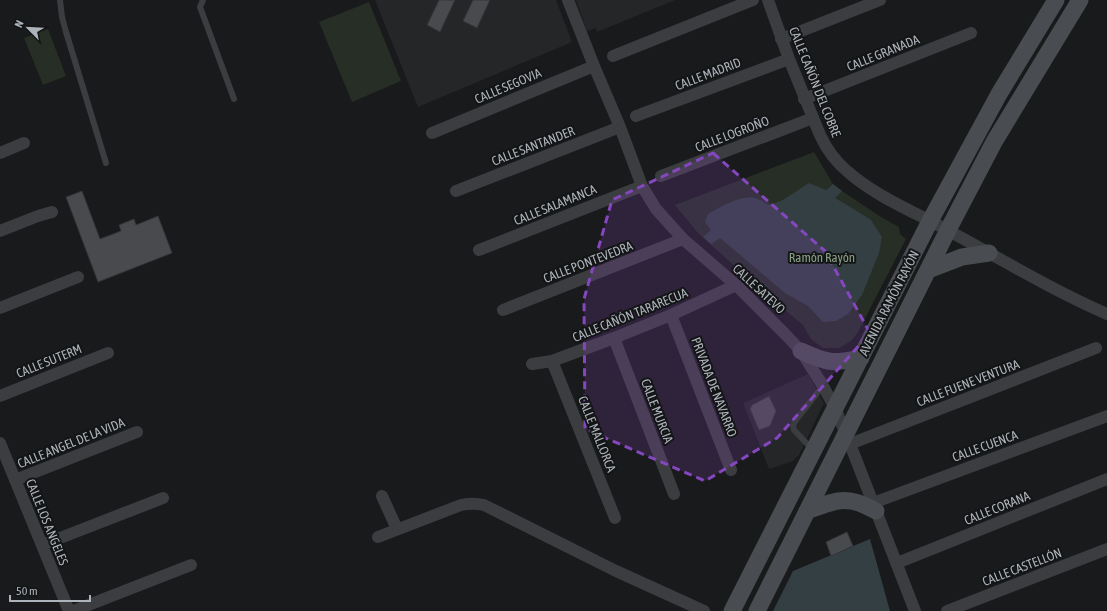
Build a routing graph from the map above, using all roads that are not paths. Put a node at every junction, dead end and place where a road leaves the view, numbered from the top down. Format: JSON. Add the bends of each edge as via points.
{"nodes":[{"id":1,"x":60,"y":0,"type":"edge"},
{"id":2,"x":203,"y":0,"type":"edge"},
{"id":3,"x":568,"y":0,"type":"edge"},
{"id":4,"x":753,"y":0,"type":"edge"},
{"id":5,"x":768,"y":0,"type":"edge"},
{"id":6,"x":880,"y":0,"type":"edge"},
{"id":7,"x":1056,"y":0,"type":"edge"},
{"id":8,"x":1080,"y":0,"type":"edge"},
{"id":9,"x":971,"y":33,"type":"dead end"},
{"id":10,"x":781,"y":39,"type":"junction"},
{"id":11,"x":613,"y":56,"type":"dead end"},
{"id":12,"x":789,"y":59,"type":"junction"},
{"id":13,"x":594,"y":66,"type":"junction"},
{"id":14,"x":234,"y":99,"type":"dead end"},
{"id":15,"x":804,"y":99,"type":"junction"},
{"id":16,"x":636,"y":116,"type":"dead end"},
{"id":17,"x":812,"y":118,"type":"junction"},
{"id":18,"x":620,"y":127,"type":"junction"},
{"id":19,"x":432,"y":133,"type":"dead end"},
{"id":20,"x":24,"y":143,"type":"dead end"},
{"id":21,"x":0,"y":153,"type":"edge"},
{"id":22,"x":106,"y":163,"type":"dead end"},
{"id":23,"x":661,"y":176,"type":"dead end"},
{"id":24,"x":642,"y":186,"type":"junction"},
{"id":25,"x":456,"y":191,"type":"dead end"},
{"id":26,"x":52,"y":212,"type":"dead end"},
{"id":27,"x":930,"y":221,"type":"junction"},
{"id":28,"x":948,"y":230,"type":"junction"},
{"id":29,"x":0,"y":231,"type":"edge"},
{"id":30,"x":683,"y":239,"type":"junction"},
{"id":31,"x":479,"y":250,"type":"dead end"},
{"id":32,"x":989,"y":253,"type":"junction"},
{"id":33,"x":928,"y":270,"type":"junction"},
{"id":34,"x":78,"y":277,"type":"dead end"},
{"id":35,"x":736,"y":285,"type":"junction"},
{"id":36,"x":0,"y":308,"type":"edge"},
{"id":37,"x":503,"y":310,"type":"dead end"},
{"id":38,"x":1107,"y":314,"type":"edge"},
{"id":39,"x":671,"y":315,"type":"junction"},
{"id":40,"x":614,"y":338,"type":"junction"},
{"id":41,"x":1096,"y":348,"type":"dead end"},
{"id":42,"x":801,"y":351,"type":"junction"},
{"id":43,"x":108,"y":353,"type":"dead end"},
{"id":44,"x":861,"y":358,"type":"junction"},
{"id":45,"x":552,"y":361,"type":"junction"},
{"id":46,"x":532,"y":364,"type":"dead end"},
{"id":47,"x":823,"y":386,"type":"junction"},
{"id":48,"x":0,"y":396,"type":"edge"},
{"id":49,"x":835,"y":408,"type":"junction"},
{"id":50,"x":1107,"y":416,"type":"edge"},
{"id":51,"x":137,"y":432,"type":"dead end"},
{"id":52,"x":848,"y":439,"type":"junction"},
{"id":53,"x":0,"y":443,"type":"edge"},
{"id":54,"x":813,"y":450,"type":"junction"},
{"id":55,"x":731,"y":470,"type":"dead end"},
{"id":56,"x":1107,"y":479,"type":"edge"},
{"id":57,"x":15,"y":480,"type":"junction"},
{"id":58,"x":674,"y":494,"type":"dead end"},
{"id":59,"x":382,"y":496,"type":"dead end"},
{"id":60,"x":163,"y":498,"type":"dead end"},
{"id":61,"x":874,"y":507,"type":"junction"},
{"id":62,"x":807,"y":511,"type":"junction"},
{"id":63,"x":615,"y":518,"type":"dead end"},
{"id":64,"x":397,"y":529,"type":"junction"},
{"id":65,"x":378,"y":537,"type":"dead end"},
{"id":66,"x":42,"y":545,"type":"junction"},
{"id":67,"x":1107,"y":549,"type":"edge"},
{"id":68,"x":897,"y":563,"type":"junction"},
{"id":69,"x":191,"y":565,"type":"dead end"},
{"id":70,"x":69,"y":611,"type":"edge"},
{"id":71,"x":72,"y":611,"type":"edge"},
{"id":72,"x":702,"y":611,"type":"edge"},
{"id":73,"x":732,"y":611,"type":"edge"},
{"id":74,"x":757,"y":611,"type":"edge"},
{"id":75,"x":915,"y":611,"type":"edge"},
{"id":76,"x":947,"y":611,"type":"edge"}],
"edges":[{"from":1,"to":22,"type":"lane","via":[[66,32]]},
{"from":2,"to":14,"type":"lane","via":[[200,7]]},
{"from":3,"to":13,"type":"street","name":"CALLE SATEVO"},
{"from":4,"to":11,"type":"street"},
{"from":5,"to":10,"type":"street","name":"CALLE CAÑÓN DEL COBRE"},
{"from":6,"to":10,"type":"street"},
{"from":7,"to":27,"type":"main road","name":"AVENIDA RAMÓN RAYÓN","via":[[998,94]]},
{"from":8,"to":28,"type":"main road","name":"AVENIDA RAMÓN RAYÓN","via":[[994,142]]},
{"from":9,"to":15,"type":"street","name":"CALLE GRANADA"},
{"from":10,"to":12,"type":"street","name":"CALLE CAÑÓN DEL COBRE"},
{"from":12,"to":15,"type":"street","name":"CALLE CAÑÓN DEL COBRE"},
{"from":12,"to":16,"type":"street","name":"CALLE MADRID"},
{"from":13,"to":18,"type":"street","name":"CALLE SATEVO"},
{"from":13,"to":19,"type":"street","name":"CALLE SEGOVIA"},
{"from":15,"to":17,"type":"street","name":"CALLE CAÑÓN DEL COBRE"},
{"from":17,"to":23,"type":"street","name":"CALLE LOGROÑO"},
{"from":17,"to":27,"type":"street","name":"CALLE CAÑÓN DEL COBRE","via":[[824,144],[846,171],[880,195]]},
{"from":18,"to":24,"type":"street","name":"CALLE SATEVO"},
{"from":18,"to":25,"type":"street","name":"CALLE SANTANDER"},
{"from":20,"to":21,"type":"street"},
{"from":24,"to":30,"type":"street","name":"CALLE SATEVO","via":[[656,209]]},
{"from":24,"to":31,"type":"street","name":"CALLE SALAMANCA"},
{"from":26,"to":29,"type":"street"},
{"from":27,"to":28,"type":"street","name":"CALLE CAÑÓN DEL COBRE"},
{"from":27,"to":44,"type":"main road","name":"AVENIDA RAMÓN RAYÓN"},
{"from":28,"to":32,"type":"street","name":"CALLE CAÑÓN DEL COBRE"},
{"from":28,"to":33,"type":"main road","name":"AVENIDA RAMÓN RAYÓN"},
{"from":30,"to":35,"type":"street","name":"CALLE SATEVO"},
{"from":30,"to":37,"type":"street","name":"CALLE PONTEVEDRA"},
{"from":32,"to":33,"type":"main road","via":[[962,257]]},
{"from":32,"to":38,"type":"street","name":"CALLE CAÑÓN DEL COBRE"},
{"from":33,"to":52,"type":"main road","name":"AVENIDA RAMÓN RAYÓN"},
{"from":34,"to":36,"type":"street"},
{"from":35,"to":39,"type":"street","name":"CALLE CAÑÓN TARARECUA"},
{"from":35,"to":42,"type":"street","name":"CALLE SATEVO"},
{"from":39,"to":40,"type":"street","name":"CALLE CAÑÓN TARARECUA"},
{"from":39,"to":55,"type":"street","name":"PRIVADA DE NAVARRO"},
{"from":40,"to":45,"type":"street","name":"CALLE CAÑÓN TARARECUA"},
{"from":40,"to":58,"type":"street","name":"CALLE MURCIA"},
{"from":41,"to":52,"type":"street","name":"CALLE FUENE VENTURA"},
{"from":42,"to":44,"type":"main road","via":[[830,362]]},
{"from":42,"to":47,"type":"street","name":"CALLE SATEVO"},
{"from":43,"to":48,"type":"street","name":"CALLE SUTERM"},
{"from":44,"to":49,"type":"main road","name":"AVENIDA RAMÓN RAYÓN"},
{"from":45,"to":46,"type":"street","name":"CALLE CAÑÓN TARARECUA"},
{"from":45,"to":63,"type":"street","name":"CALLE MALLORCA"},
{"from":47,"to":49,"type":"street","name":"CALLE SATEVO"},
{"from":47,"to":54,"type":"lane","via":[[793,425],[794,430]]},
{"from":49,"to":52,"type":"street","name":"CALLE SATEVO"},
{"from":49,"to":54,"type":"main road","name":"AVENIDA RAMÓN RAYÓN"},
{"from":50,"to":61,"type":"street","name":"CALLE CUENCA"},
{"from":51,"to":57,"type":"street","name":"CALLE ANGEL DE LA VIDA"},
{"from":52,"to":61,"type":"street","name":"CALLE SATEVO"},
{"from":52,"to":62,"type":"main road","name":"AVENIDA RAMÓN RAYÓN"},
{"from":53,"to":57,"type":"street","name":"CALLE LOS ANGELES"},
{"from":54,"to":73,"type":"main road","name":"AVENIDA RAMÓN RAYÓN"},
{"from":56,"to":68,"type":"street","name":"CALLE CORANA"},
{"from":57,"to":66,"type":"street","name":"CALLE LOS ANGELES"},
{"from":59,"to":64,"type":"street"},
{"from":60,"to":66,"type":"street"},
{"from":61,"to":62,"type":"main road","via":[[842,500]]},
{"from":61,"to":68,"type":"street","name":"CALLE SATEVO"},
{"from":62,"to":74,"type":"main road","name":"AVENIDA RAMÓN RAYÓN"},
{"from":64,"to":65,"type":"street"},
{"from":64,"to":72,"type":"street","via":[[461,505],[477,503]]},
{"from":66,"to":70,"type":"street","name":"CALLE LOS ANGELES"},
{"from":67,"to":76,"type":"street","name":"CALLE CASTELLÓN"},
{"from":68,"to":75,"type":"street","name":"CALLE SATEVO"},
{"from":69,"to":71,"type":"street"}]}
